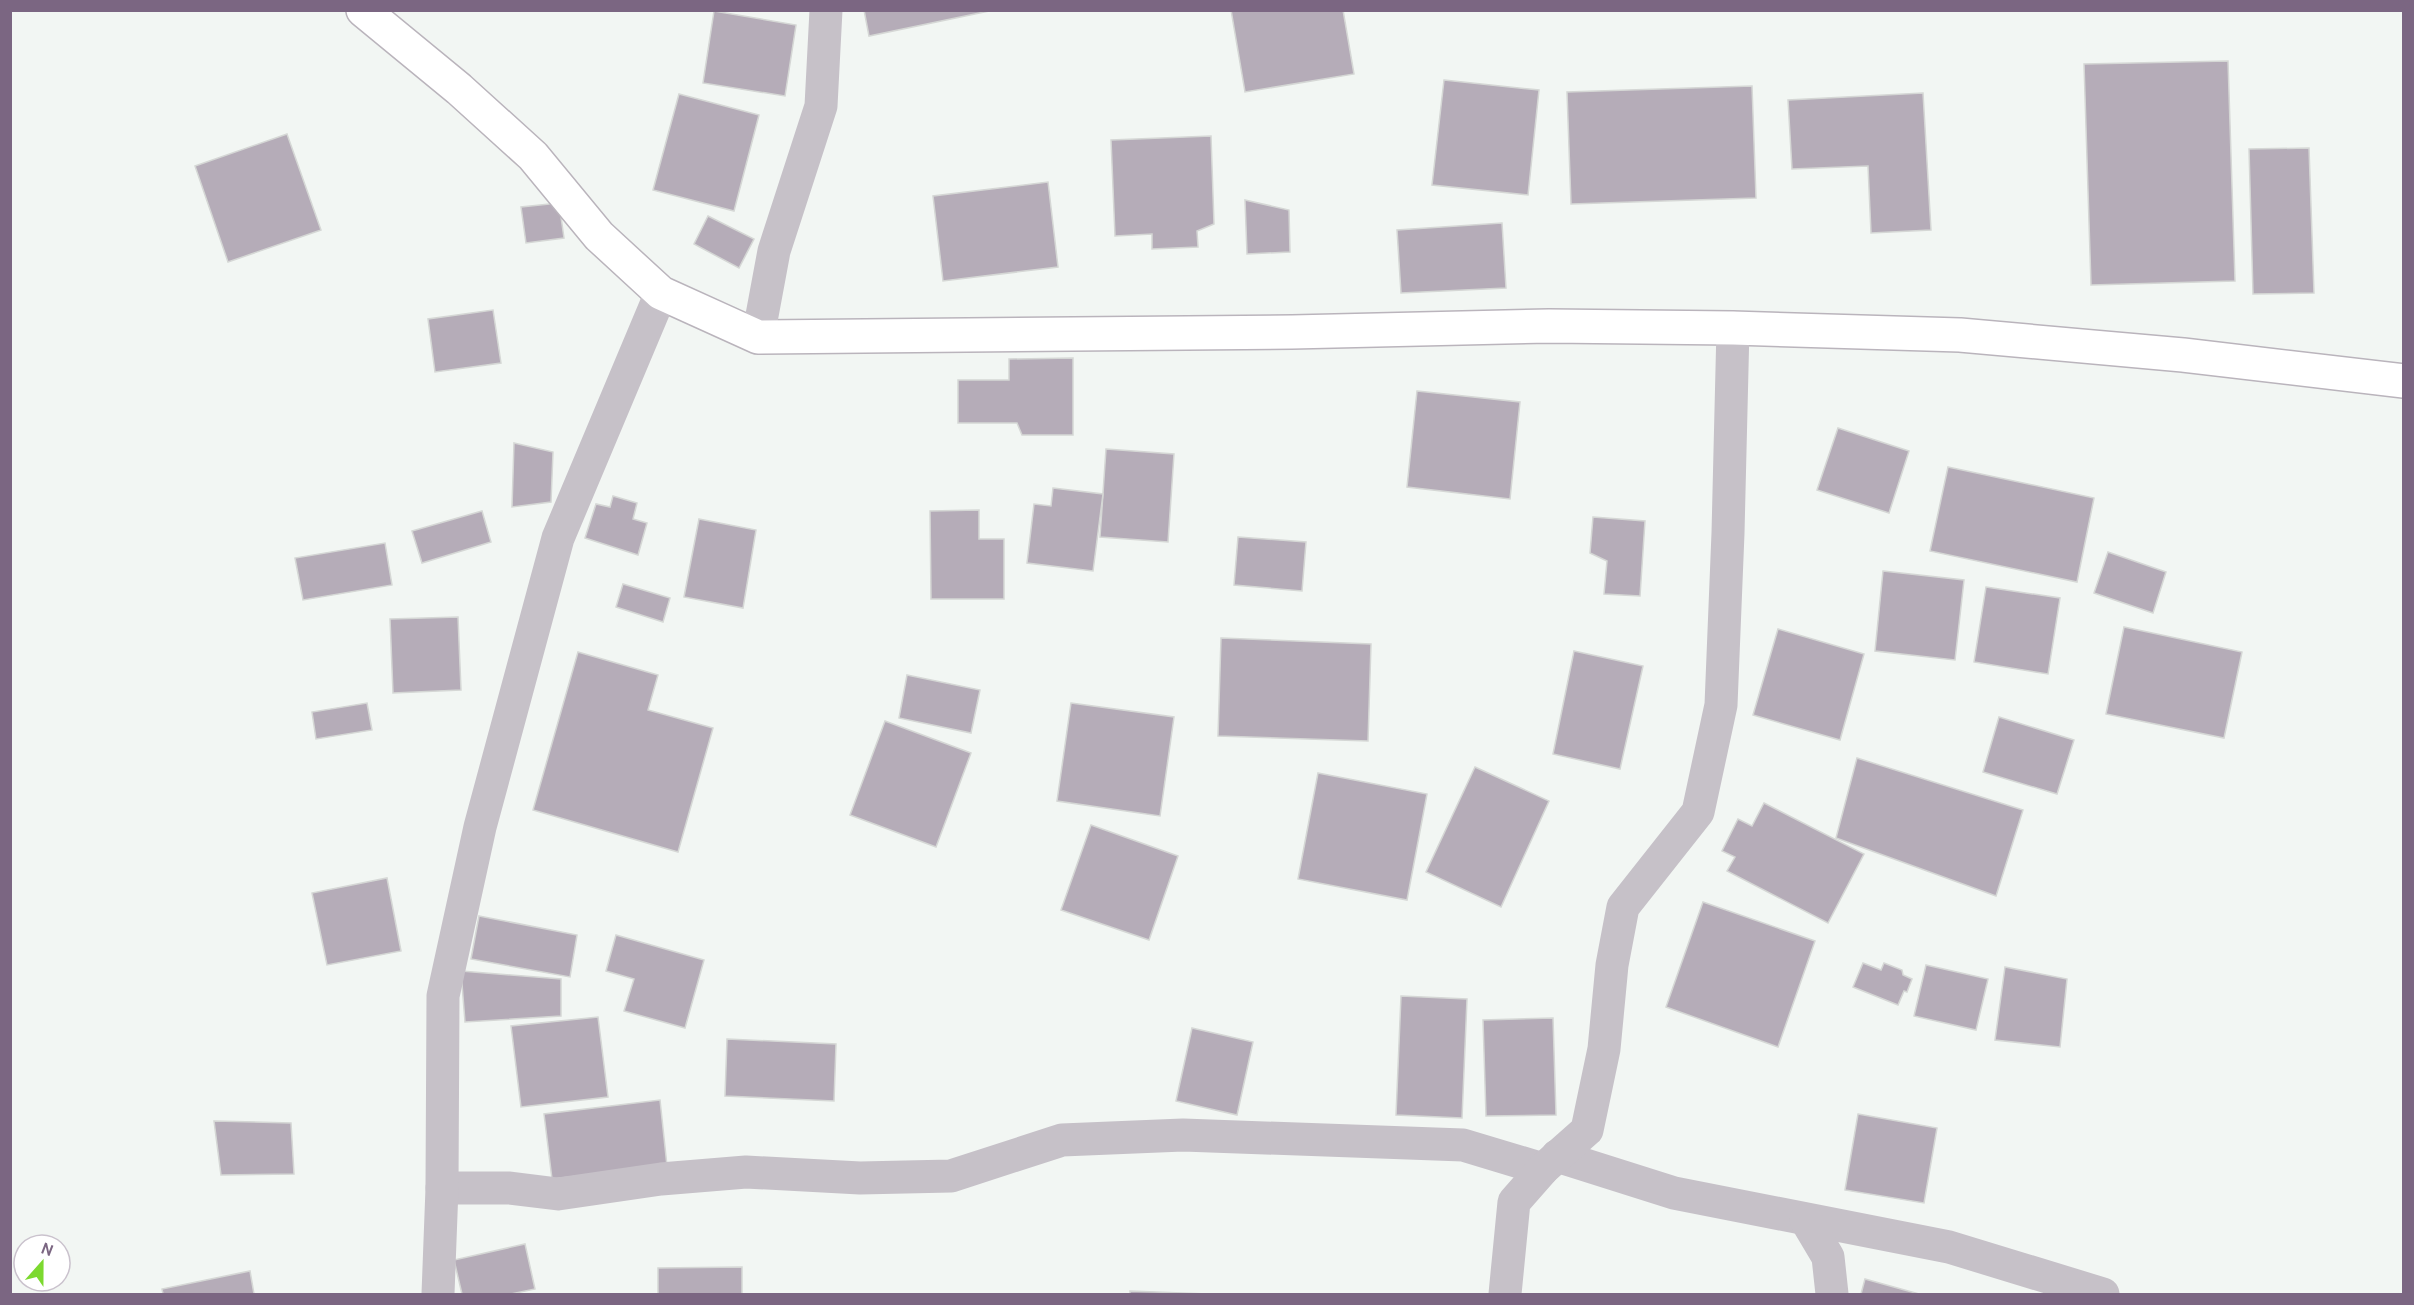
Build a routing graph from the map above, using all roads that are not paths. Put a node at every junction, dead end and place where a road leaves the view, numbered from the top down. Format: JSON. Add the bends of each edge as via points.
{"nodes":[{"id":1,"x":363,"y":10,"type":"edge"},
{"id":2,"x":826,"y":10,"type":"edge"},
{"id":3,"x":661,"y":293,"type":"junction"},
{"id":4,"x":1732,"y":328,"type":"junction"},
{"id":5,"x":758,"y":337,"type":"junction"},
{"id":6,"x":2403,"y":381,"type":"edge"},
{"id":7,"x":1550,"y":1163,"type":"junction"},
{"id":8,"x":442,"y":1188,"type":"junction"},
{"id":9,"x":1806,"y":1220,"type":"junction"},
{"id":10,"x":438,"y":1294,"type":"edge"},
{"id":11,"x":1505,"y":1294,"type":"edge"},
{"id":12,"x":1832,"y":1294,"type":"edge"},
{"id":13,"x":2103,"y":1294,"type":"edge"}],
"edges":[{"from":1,"to":3,"type":"street","via":[[533,156],[598,236]]},
{"from":2,"to":5,"type":"street","via":[[821,106],[774,250]]},
{"from":3,"to":5,"type":"street"},
{"from":3,"to":8,"type":"street","via":[[558,538],[480,827],[443,996]]},
{"from":4,"to":5,"type":"street","via":[[1549,326]]},
{"from":4,"to":6,"type":"street","via":[[1960,335],[2183,355]]},
{"from":4,"to":7,"type":"street","via":[[1721,705],[1698,812],[1623,907],[1612,965],[1604,1049],[1587,1130]]},
{"from":7,"to":8,"type":"street","via":[[1463,1145],[1183,1136],[1062,1140],[951,1176],[860,1178],[746,1172],[558,1194],[510,1188]]},
{"from":7,"to":9,"type":"street"},
{"from":7,"to":11,"type":"street","via":[[1514,1202]]},
{"from":8,"to":10,"type":"street"},
{"from":9,"to":12,"type":"street","via":[[1828,1257]]},
{"from":9,"to":13,"type":"street","via":[[1949,1247]]}]}
